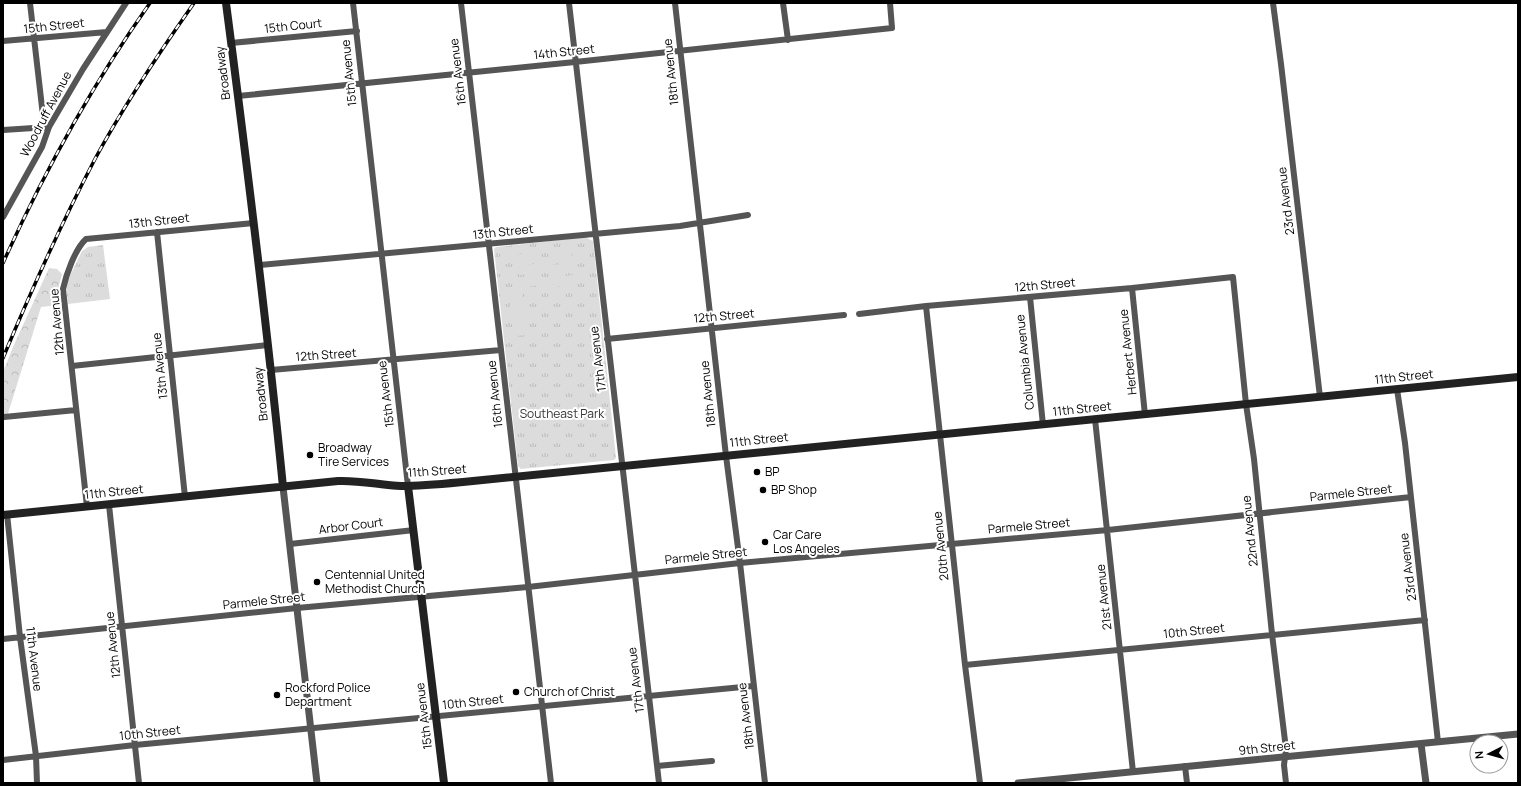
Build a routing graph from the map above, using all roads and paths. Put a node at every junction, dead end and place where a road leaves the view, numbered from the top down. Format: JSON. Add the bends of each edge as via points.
{"nodes":[{"id":1,"x":30,"y":3,"type":"edge"},
{"id":2,"x":126,"y":3,"type":"edge"},
{"id":3,"x":226,"y":3,"type":"edge"},
{"id":4,"x":353,"y":3,"type":"edge"},
{"id":5,"x":461,"y":3,"type":"edge"},
{"id":6,"x":569,"y":3,"type":"edge"},
{"id":7,"x":674,"y":3,"type":"edge"},
{"id":8,"x":783,"y":3,"type":"edge"},
{"id":9,"x":890,"y":3,"type":"edge"},
{"id":10,"x":1273,"y":3,"type":"edge"},
{"id":11,"x":356,"y":31,"type":"junction"},
{"id":12,"x":107,"y":32,"type":"junction"},
{"id":13,"x":33,"y":39,"type":"junction"},
{"id":14,"x":788,"y":40,"type":"junction"},
{"id":15,"x":3,"y":42,"type":"edge"},
{"id":16,"x":231,"y":43,"type":"junction"},
{"id":17,"x":680,"y":52,"type":"junction"},
{"id":18,"x":575,"y":62,"type":"junction"},
{"id":19,"x":469,"y":72,"type":"junction"},
{"id":20,"x":362,"y":83,"type":"junction"},
{"id":21,"x":238,"y":96,"type":"junction"},
{"id":22,"x":49,"y":127,"type":"junction"},
{"id":23,"x":3,"y":130,"type":"edge"},
{"id":24,"x":748,"y":215,"type":"dead end"},
{"id":25,"x":3,"y":217,"type":"edge"},
{"id":26,"x":254,"y":223,"type":"junction"},
{"id":27,"x":700,"y":224,"type":"junction"},
{"id":28,"x":157,"y":232,"type":"junction"},
{"id":29,"x":595,"y":234,"type":"junction"},
{"id":30,"x":488,"y":244,"type":"junction"},
{"id":31,"x":382,"y":255,"type":"junction"},
{"id":32,"x":75,"y":256,"type":"joint"},
{"id":33,"x":260,"y":266,"type":"junction"},
{"id":34,"x":1233,"y":277,"type":"joint"},
{"id":35,"x":1132,"y":288,"type":"junction"},
{"id":36,"x":1030,"y":297,"type":"junction"},
{"id":37,"x":926,"y":306,"type":"junction"},
{"id":38,"x":858,"y":314,"type":"dead end"},
{"id":39,"x":844,"y":315,"type":"dead end"},
{"id":40,"x":711,"y":329,"type":"junction"},
{"id":41,"x":607,"y":339,"type":"junction"},
{"id":42,"x":268,"y":345,"type":"junction"},
{"id":43,"x":501,"y":350,"type":"junction"},
{"id":44,"x":170,"y":356,"type":"junction"},
{"id":45,"x":394,"y":361,"type":"junction"},
{"id":46,"x":72,"y":366,"type":"junction"},
{"id":47,"x":271,"y":370,"type":"junction"},
{"id":48,"x":1518,"y":377,"type":"edge"},
{"id":49,"x":1397,"y":389,"type":"junction"},
{"id":50,"x":1320,"y":397,"type":"junction"},
{"id":51,"x":1246,"y":404,"type":"junction"},
{"id":52,"x":76,"y":410,"type":"junction"},
{"id":53,"x":1145,"y":414,"type":"junction"},
{"id":54,"x":4,"y":417,"type":"edge"},
{"id":55,"x":1095,"y":419,"type":"junction"},
{"id":56,"x":1043,"y":425,"type":"junction"},
{"id":57,"x":939,"y":435,"type":"junction"},
{"id":58,"x":726,"y":456,"type":"junction"},
{"id":59,"x":622,"y":466,"type":"junction"},
{"id":60,"x":516,"y":477,"type":"junction"},
{"id":61,"x":408,"y":486,"type":"junction"},
{"id":62,"x":283,"y":487,"type":"junction"},
{"id":63,"x":185,"y":497,"type":"junction"},
{"id":64,"x":1411,"y":497,"type":"junction"},
{"id":65,"x":109,"y":505,"type":"junction"},
{"id":66,"x":87,"y":507,"type":"junction"},
{"id":67,"x":5,"y":514,"type":"edge"},
{"id":68,"x":1259,"y":514,"type":"junction"},
{"id":69,"x":414,"y":530,"type":"junction"},
{"id":70,"x":1108,"y":530,"type":"junction"},
{"id":71,"x":952,"y":543,"type":"junction"},
{"id":72,"x":290,"y":544,"type":"junction"},
{"id":73,"x":740,"y":563,"type":"junction"},
{"id":74,"x":635,"y":575,"type":"junction"},
{"id":75,"x":528,"y":587,"type":"junction"},
{"id":76,"x":422,"y":596,"type":"junction"},
{"id":77,"x":297,"y":608,"type":"junction"},
{"id":78,"x":1425,"y":620,"type":"junction"},
{"id":79,"x":122,"y":627,"type":"junction"},
{"id":80,"x":1272,"y":634,"type":"junction"},
{"id":81,"x":20,"y":637,"type":"junction"},
{"id":82,"x":3,"y":638,"type":"edge"},
{"id":83,"x":1120,"y":650,"type":"junction"},
{"id":84,"x":965,"y":665,"type":"junction"},
{"id":85,"x":753,"y":686,"type":"junction"},
{"id":86,"x":648,"y":696,"type":"junction"},
{"id":87,"x":542,"y":707,"type":"junction"},
{"id":88,"x":436,"y":716,"type":"junction"},
{"id":89,"x":310,"y":728,"type":"junction"},
{"id":90,"x":1518,"y":734,"type":"edge"},
{"id":91,"x":1438,"y":742,"type":"junction"},
{"id":92,"x":1421,"y":744,"type":"junction"},
{"id":93,"x":135,"y":745,"type":"junction"},
{"id":94,"x":36,"y":756,"type":"junction"},
{"id":95,"x":1285,"y":757,"type":"junction"},
{"id":96,"x":3,"y":760,"type":"edge"},
{"id":97,"x":712,"y":761,"type":"dead end"},
{"id":98,"x":657,"y":766,"type":"junction"},
{"id":99,"x":1186,"y":766,"type":"junction"},
{"id":100,"x":1133,"y":772,"type":"junction"},
{"id":101,"x":1084,"y":780,"type":"edge"},
{"id":102,"x":37,"y":783,"type":"edge"},
{"id":103,"x":139,"y":783,"type":"edge"},
{"id":104,"x":317,"y":783,"type":"edge"},
{"id":105,"x":444,"y":783,"type":"edge"},
{"id":106,"x":551,"y":783,"type":"edge"},
{"id":107,"x":659,"y":783,"type":"edge"},
{"id":108,"x":765,"y":783,"type":"edge"},
{"id":109,"x":980,"y":783,"type":"edge"},
{"id":110,"x":1018,"y":783,"type":"edge"},
{"id":111,"x":1187,"y":783,"type":"edge"},
{"id":112,"x":1286,"y":783,"type":"edge"},
{"id":113,"x":1426,"y":783,"type":"edge"}],
"edges":[{"from":1,"to":13,"type":"street"},
{"from":2,"to":12,"type":"street","name":"Woodruff Avenue"},
{"from":3,"to":16,"type":"main road","name":"Broadway"},
{"from":4,"to":11,"type":"street","name":"15th Avenue"},
{"from":5,"to":19,"type":"street","name":"16th Avenue"},
{"from":6,"to":18,"type":"street","name":"17th Avenue"},
{"from":7,"to":17,"type":"street","name":"18th Avenue"},
{"from":8,"to":14,"type":"street"},
{"from":9,"to":14,"type":"street","name":"14th Street","via":[[892,28]]},
{"from":10,"to":50,"type":"street","name":"23rd Avenue"},
{"from":11,"to":16,"type":"street","name":"15th Court"},
{"from":11,"to":20,"type":"street","name":"15th Avenue"},
{"from":12,"to":13,"type":"street","name":"15th Street"},
{"from":12,"to":22,"type":"street","name":"Woodruff Avenue"},
{"from":13,"to":15,"type":"street","name":"15th Street"},
{"from":13,"to":22,"type":"street","via":[[43,116]]},
{"from":14,"to":17,"type":"street","name":"14th Street"},
{"from":16,"to":21,"type":"main road","name":"Broadway"},
{"from":17,"to":18,"type":"street","name":"14th Street"},
{"from":17,"to":27,"type":"street","name":"18th Avenue"},
{"from":18,"to":19,"type":"street","name":"14th Street"},
{"from":18,"to":29,"type":"street","name":"17th Avenue"},
{"from":19,"to":20,"type":"street","name":"14th Street"},
{"from":19,"to":30,"type":"street","name":"16th Avenue"},
{"from":20,"to":21,"type":"street","name":"14th Street"},
{"from":20,"to":31,"type":"street","name":"15th Avenue"},
{"from":21,"to":26,"type":"main road","name":"Broadway"},
{"from":22,"to":23,"type":"street"},
{"from":22,"to":25,"type":"street","name":"Woodruff Avenue","via":[[42,147]]},
{"from":24,"to":27,"type":"street","name":"13th Street"},
{"from":26,"to":28,"type":"street","name":"13th Street"},
{"from":26,"to":33,"type":"main road","name":"Broadway"},
{"from":27,"to":29,"type":"street","name":"13th Street"},
{"from":27,"to":40,"type":"street","name":"18th Avenue"},
{"from":28,"to":32,"type":"street","name":"13th Street","via":[[86,239]]},
{"from":28,"to":44,"type":"street","name":"13th Avenue"},
{"from":29,"to":30,"type":"street","name":"13th Street"},
{"from":29,"to":41,"type":"street","name":"17th Avenue"},
{"from":30,"to":31,"type":"street","name":"13th Street"},
{"from":30,"to":43,"type":"street","name":"16th Avenue"},
{"from":31,"to":33,"type":"street","name":"13th Street"},
{"from":31,"to":45,"type":"street","name":"15th Avenue"},
{"from":32,"to":46,"type":"street","name":"12th Avenue","via":[[63,289]]},
{"from":33,"to":42,"type":"main road","name":"Broadway"},
{"from":34,"to":35,"type":"street","name":"12th Street"},
{"from":34,"to":51,"type":"street","name":"22nd Avenue"},
{"from":35,"to":36,"type":"street","name":"12th Street"},
{"from":35,"to":53,"type":"street","name":"Herbert Avenue"},
{"from":36,"to":37,"type":"street","name":"12th Street"},
{"from":36,"to":56,"type":"street","name":"Columbia Avenue"},
{"from":37,"to":38,"type":"street","name":"12th Street"},
{"from":37,"to":57,"type":"street","name":"20th Avenue"},
{"from":39,"to":40,"type":"street","name":"12th Street"},
{"from":40,"to":41,"type":"street","name":"12th Street"},
{"from":40,"to":58,"type":"street","name":"18th Avenue"},
{"from":41,"to":59,"type":"street","name":"17th Avenue"},
{"from":42,"to":44,"type":"street"},
{"from":42,"to":47,"type":"main road","name":"Broadway"},
{"from":43,"to":45,"type":"street","name":"12th Street"},
{"from":43,"to":60,"type":"street","name":"16th Avenue"},
{"from":44,"to":46,"type":"street"},
{"from":44,"to":63,"type":"street","name":"13th Avenue"},
{"from":45,"to":47,"type":"street","name":"12th Street"},
{"from":45,"to":61,"type":"street","name":"15th Avenue"},
{"from":46,"to":52,"type":"street","name":"12th Avenue"},
{"from":47,"to":62,"type":"main road","name":"Broadway"},
{"from":48,"to":49,"type":"main road","name":"11th Street"},
{"from":49,"to":50,"type":"main road","name":"11th Street"},
{"from":49,"to":64,"type":"street","name":"23rd Avenue"},
{"from":50,"to":51,"type":"main road","name":"11th Street"},
{"from":51,"to":53,"type":"main road","name":"11th Street"},
{"from":51,"to":68,"type":"street","name":"22nd Avenue"},
{"from":52,"to":54,"type":"street"},
{"from":52,"to":66,"type":"street","name":"12th Avenue"},
{"from":53,"to":55,"type":"main road","name":"11th Street"},
{"from":55,"to":56,"type":"main road","name":"11th Street"},
{"from":55,"to":70,"type":"street","name":"21st Avenue"},
{"from":56,"to":57,"type":"main road","name":"11th Street"},
{"from":57,"to":58,"type":"main road","name":"11th Street"},
{"from":57,"to":71,"type":"street","name":"20th Avenue"},
{"from":58,"to":59,"type":"main road","name":"11th Street"},
{"from":58,"to":73,"type":"street","name":"18th Avenue"},
{"from":59,"to":60,"type":"main road","name":"11th Street"},
{"from":59,"to":74,"type":"street","name":"17th Avenue"},
{"from":60,"to":61,"type":"main road","name":"11th Street"},
{"from":60,"to":75,"type":"street","name":"16th Avenue"},
{"from":61,"to":62,"type":"main road","name":"11th Street","via":[[350,481]]},
{"from":61,"to":69,"type":"main road","name":"15th Avenue"},
{"from":62,"to":63,"type":"main road","name":"11th Street"},
{"from":62,"to":72,"type":"street","name":"Broadway"},
{"from":63,"to":65,"type":"main road","name":"11th Street"},
{"from":64,"to":68,"type":"street","name":"Parmele Street"},
{"from":64,"to":78,"type":"street","name":"23rd Avenue"},
{"from":65,"to":66,"type":"main road","name":"11th Street"},
{"from":65,"to":79,"type":"street","name":"12th Avenue"},
{"from":66,"to":67,"type":"main road","name":"11th Street"},
{"from":67,"to":81,"type":"street","name":"11th Avenue"},
{"from":68,"to":70,"type":"street","name":"Parmele Street"},
{"from":68,"to":80,"type":"street","name":"22nd Avenue"},
{"from":69,"to":72,"type":"street","name":"Arbor Court"},
{"from":69,"to":76,"type":"main road","name":"15th Avenue"},
{"from":70,"to":71,"type":"street","name":"Parmele Street"},
{"from":70,"to":83,"type":"street","name":"21st Avenue"},
{"from":71,"to":73,"type":"street","name":"Parmele Street"},
{"from":71,"to":84,"type":"street","name":"20th Avenue"},
{"from":72,"to":77,"type":"street","name":"Broadway"},
{"from":73,"to":74,"type":"street","name":"Parmele Street"},
{"from":73,"to":85,"type":"street","name":"18th Avenue"},
{"from":74,"to":75,"type":"street","name":"Parmele Street"},
{"from":74,"to":86,"type":"street","name":"17th Avenue"},
{"from":75,"to":76,"type":"street","name":"Parmele Street"},
{"from":75,"to":87,"type":"street","name":"16th Avenue"},
{"from":76,"to":77,"type":"street","name":"Parmele Street"},
{"from":76,"to":88,"type":"main road","name":"15th Avenue"},
{"from":77,"to":79,"type":"street","name":"Parmele Street"},
{"from":77,"to":89,"type":"street","name":"Broadway"},
{"from":78,"to":80,"type":"street","name":"10th Street"},
{"from":78,"to":91,"type":"street","name":"23rd Avenue"},
{"from":79,"to":81,"type":"street","name":"Parmele Street"},
{"from":79,"to":93,"type":"street","name":"12th Avenue"},
{"from":80,"to":83,"type":"street","name":"10th Street"},
{"from":80,"to":95,"type":"street","name":"22nd Avenue"},
{"from":81,"to":82,"type":"street","name":"Parmele Street"},
{"from":81,"to":94,"type":"street","name":"11th Avenue"},
{"from":83,"to":84,"type":"street","name":"10th Street"},
{"from":83,"to":100,"type":"street","name":"21st Avenue"},
{"from":84,"to":109,"type":"street","name":"20th Avenue"},
{"from":85,"to":86,"type":"street","name":"10th Street"},
{"from":85,"to":108,"type":"street","name":"18th Avenue"},
{"from":86,"to":87,"type":"street","name":"10th Street"},
{"from":86,"to":98,"type":"street","name":"17th Avenue"},
{"from":87,"to":88,"type":"street","name":"10th Street"},
{"from":87,"to":106,"type":"street","name":"16th Avenue"},
{"from":88,"to":89,"type":"street","name":"10th Street"},
{"from":88,"to":105,"type":"main road","name":"15th Avenue"},
{"from":89,"to":93,"type":"street","name":"10th Street"},
{"from":89,"to":104,"type":"street","name":"Broadway"},
{"from":90,"to":91,"type":"street","name":"9th Street"},
{"from":91,"to":92,"type":"street","name":"9th Street"},
{"from":92,"to":95,"type":"street","name":"9th Street"},
{"from":92,"to":113,"type":"street"},
{"from":93,"to":94,"type":"street","name":"10th Street"},
{"from":93,"to":103,"type":"street","name":"12th Avenue"},
{"from":94,"to":96,"type":"street","name":"10th Street"},
{"from":94,"to":102,"type":"street","name":"11th Avenue"},
{"from":95,"to":99,"type":"street","name":"9th Street"},
{"from":95,"to":112,"type":"street","name":"22nd Avenue"},
{"from":97,"to":98,"type":"street"},
{"from":98,"to":107,"type":"street","name":"17th Avenue"},
{"from":99,"to":100,"type":"street","name":"9th Street"},
{"from":99,"to":111,"type":"street"},
{"from":100,"to":101,"type":"street","name":"9th Street"},
{"from":101,"to":110,"type":"street","name":"9th Street"}]}
